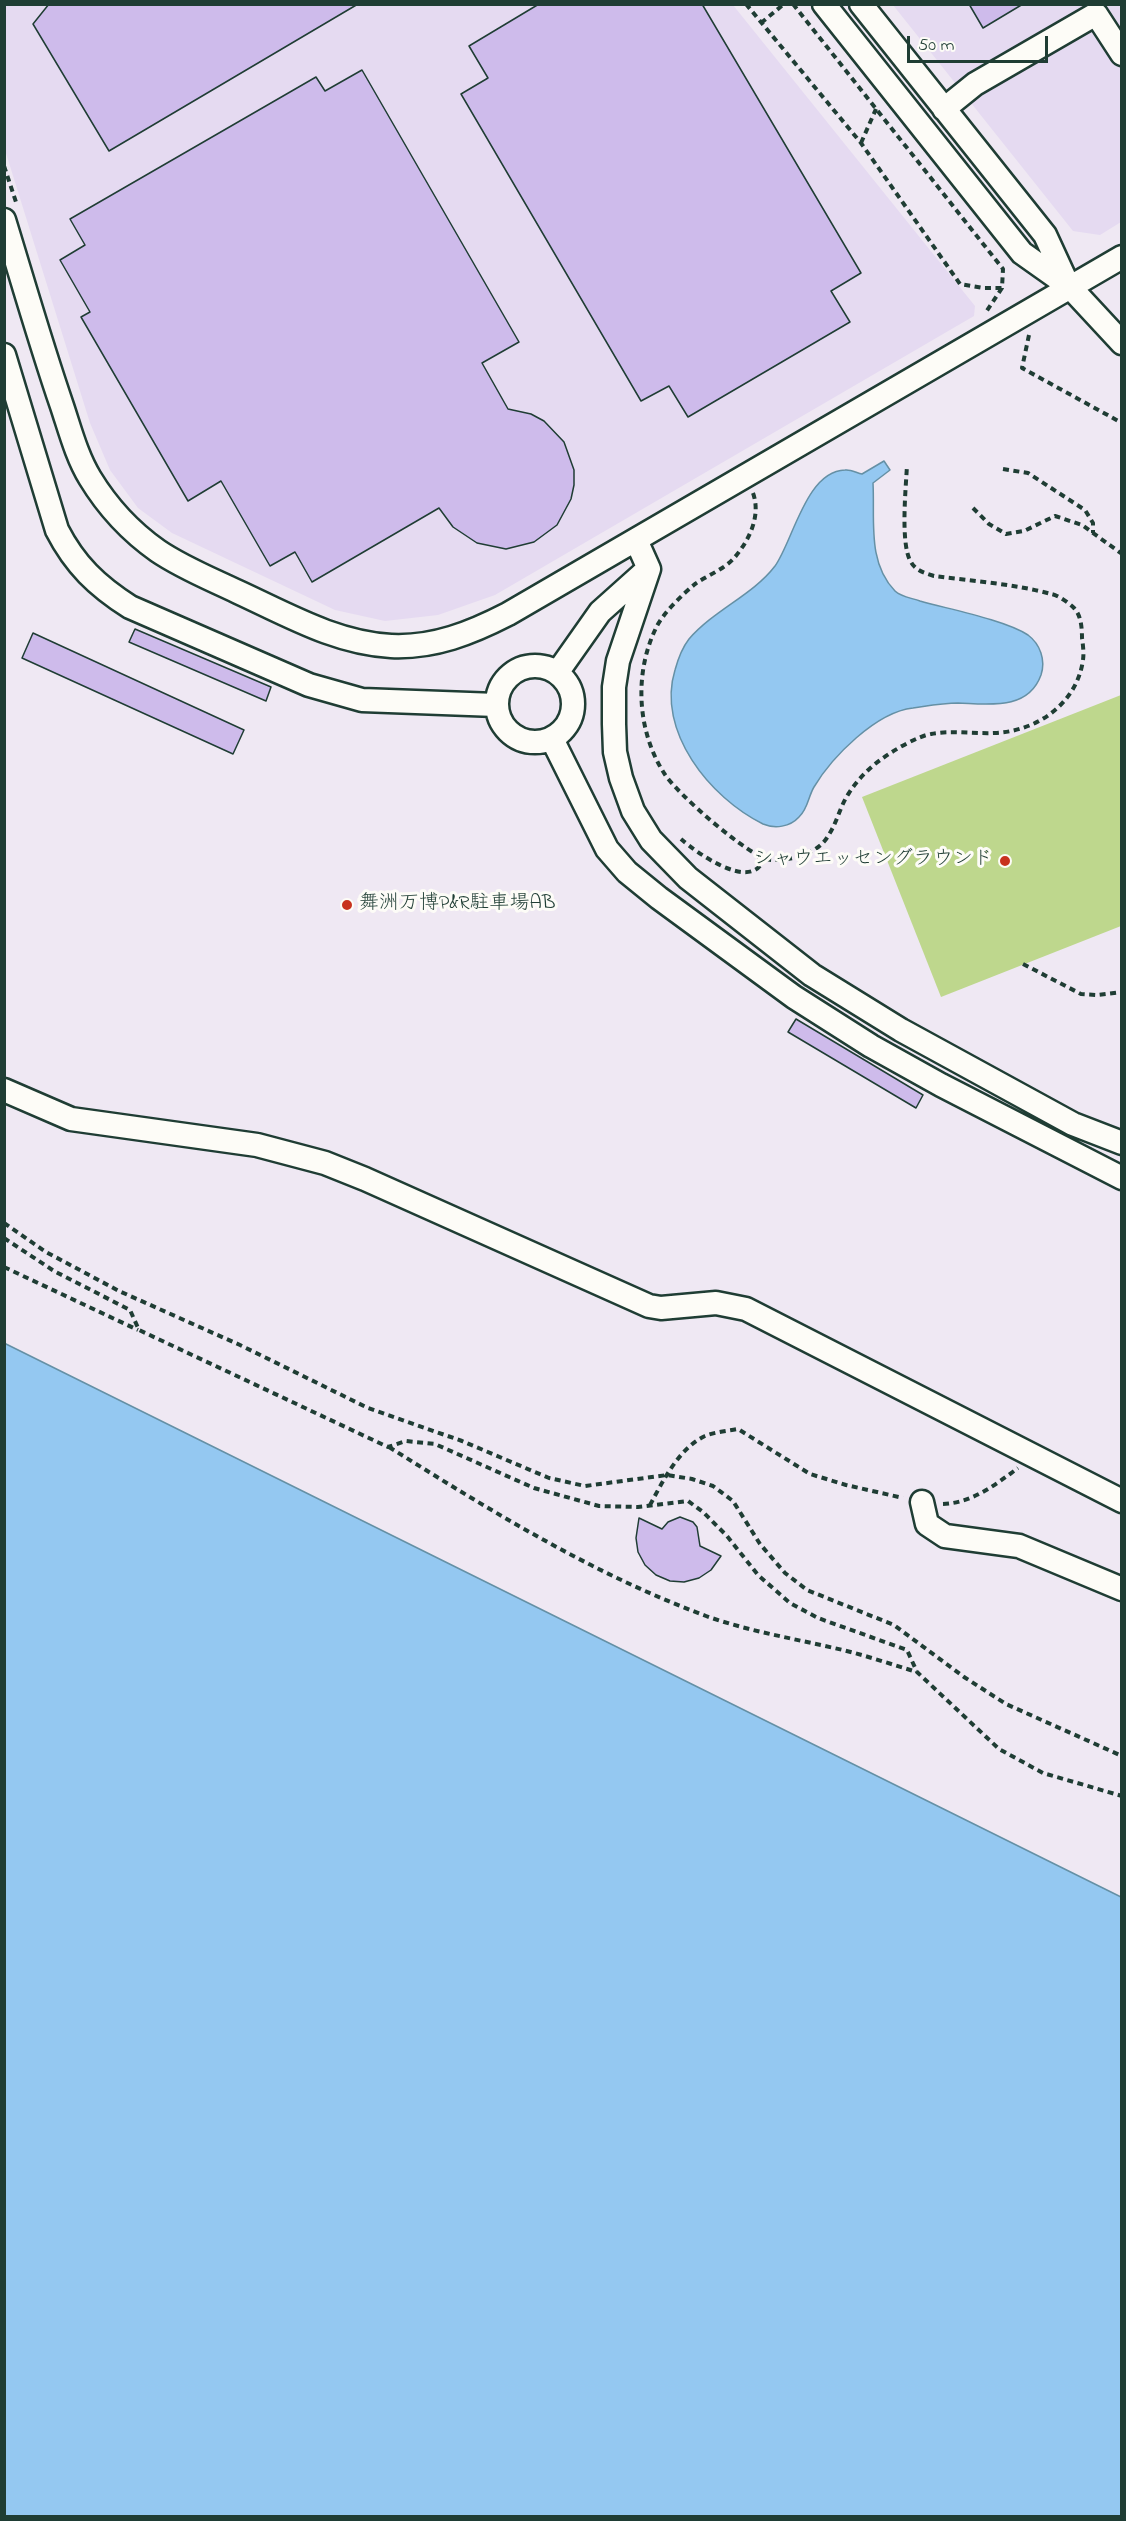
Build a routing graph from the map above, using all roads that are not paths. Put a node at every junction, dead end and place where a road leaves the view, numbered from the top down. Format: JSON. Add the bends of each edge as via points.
{"nodes":[{"id":1,"x":824,"y":4,"type":"edge"},
{"id":2,"x":861,"y":4,"type":"edge"},
{"id":3,"x":1094,"y":9,"type":"edge"},
{"id":4,"x":1122,"y":54,"type":"edge"},
{"id":5,"x":944,"y":109,"type":"junction"},
{"id":6,"x":12,"y":216,"type":"edge"},
{"id":7,"x":1122,"y":257,"type":"edge"},
{"id":8,"x":1070,"y":287,"type":"junction"},
{"id":9,"x":1122,"y":343,"type":"edge"},
{"id":10,"x":4,"y":355,"type":"edge"},
{"id":11,"x":636,"y":540,"type":"junction"},
{"id":12,"x":649,"y":569,"type":"junction"},
{"id":13,"x":557,"y":673,"type":"junction"},
{"id":14,"x":496,"y":705,"type":"junction"},
{"id":15,"x":552,"y":739,"type":"junction"},
{"id":16,"x":4,"y":1090,"type":"edge"},
{"id":17,"x":1122,"y":1143,"type":"edge"},
{"id":18,"x":1122,"y":1178,"type":"edge"},
{"id":19,"x":1122,"y":1501,"type":"edge"},
{"id":20,"x":922,"y":1502,"type":"road end"},
{"id":21,"x":1122,"y":1589,"type":"edge"}],
"edges":[{"from":1,"to":8,"type":"street","via":[[1022,253]]},
{"from":2,"to":5,"type":"street"},
{"from":3,"to":4,"type":"street"},
{"from":3,"to":5,"type":"street","via":[[975,84]]},
{"from":5,"to":8,"type":"street","via":[[1045,235]]},
{"from":6,"to":11,"type":"street","via":[[55,386],[89,477],[131,529],[177,563],[320,630],[360,643],[420,645],[474,631]]},
{"from":7,"to":8,"type":"street"},
{"from":8,"to":9,"type":"street"},
{"from":8,"to":11,"type":"street"},
{"from":10,"to":14,"type":"street","via":[[57,530],[69,554],[106,592],[130,607],[337,695],[362,700]]},
{"from":11,"to":12,"type":"street"},
{"from":12,"to":13,"type":"street","via":[[600,612]]},
{"from":12,"to":17,"type":"street","via":[[618,661],[614,724],[621,778],[633,811],[651,840],[688,878],[812,975],[901,1030],[1074,1124]]},
{"from":13,"to":14,"type":"street","via":[[534,666],[522,668],[504,682]]},
{"from":13,"to":15,"type":"street","via":[[565,681],[573,702],[568,723]]},
{"from":14,"to":15,"type":"street","via":[[499,718],[515,737],[540,743]]},
{"from":15,"to":18,"type":"street","via":[[607,849],[658,898],[784,990],[871,1046]]},
{"from":16,"to":19,"type":"street","via":[[71,1119],[224,1139],[325,1163],[649,1306],[716,1303],[746,1309]]},
{"from":20,"to":21,"type":"street","via":[[927,1524],[945,1536],[1019,1546]]}]}
